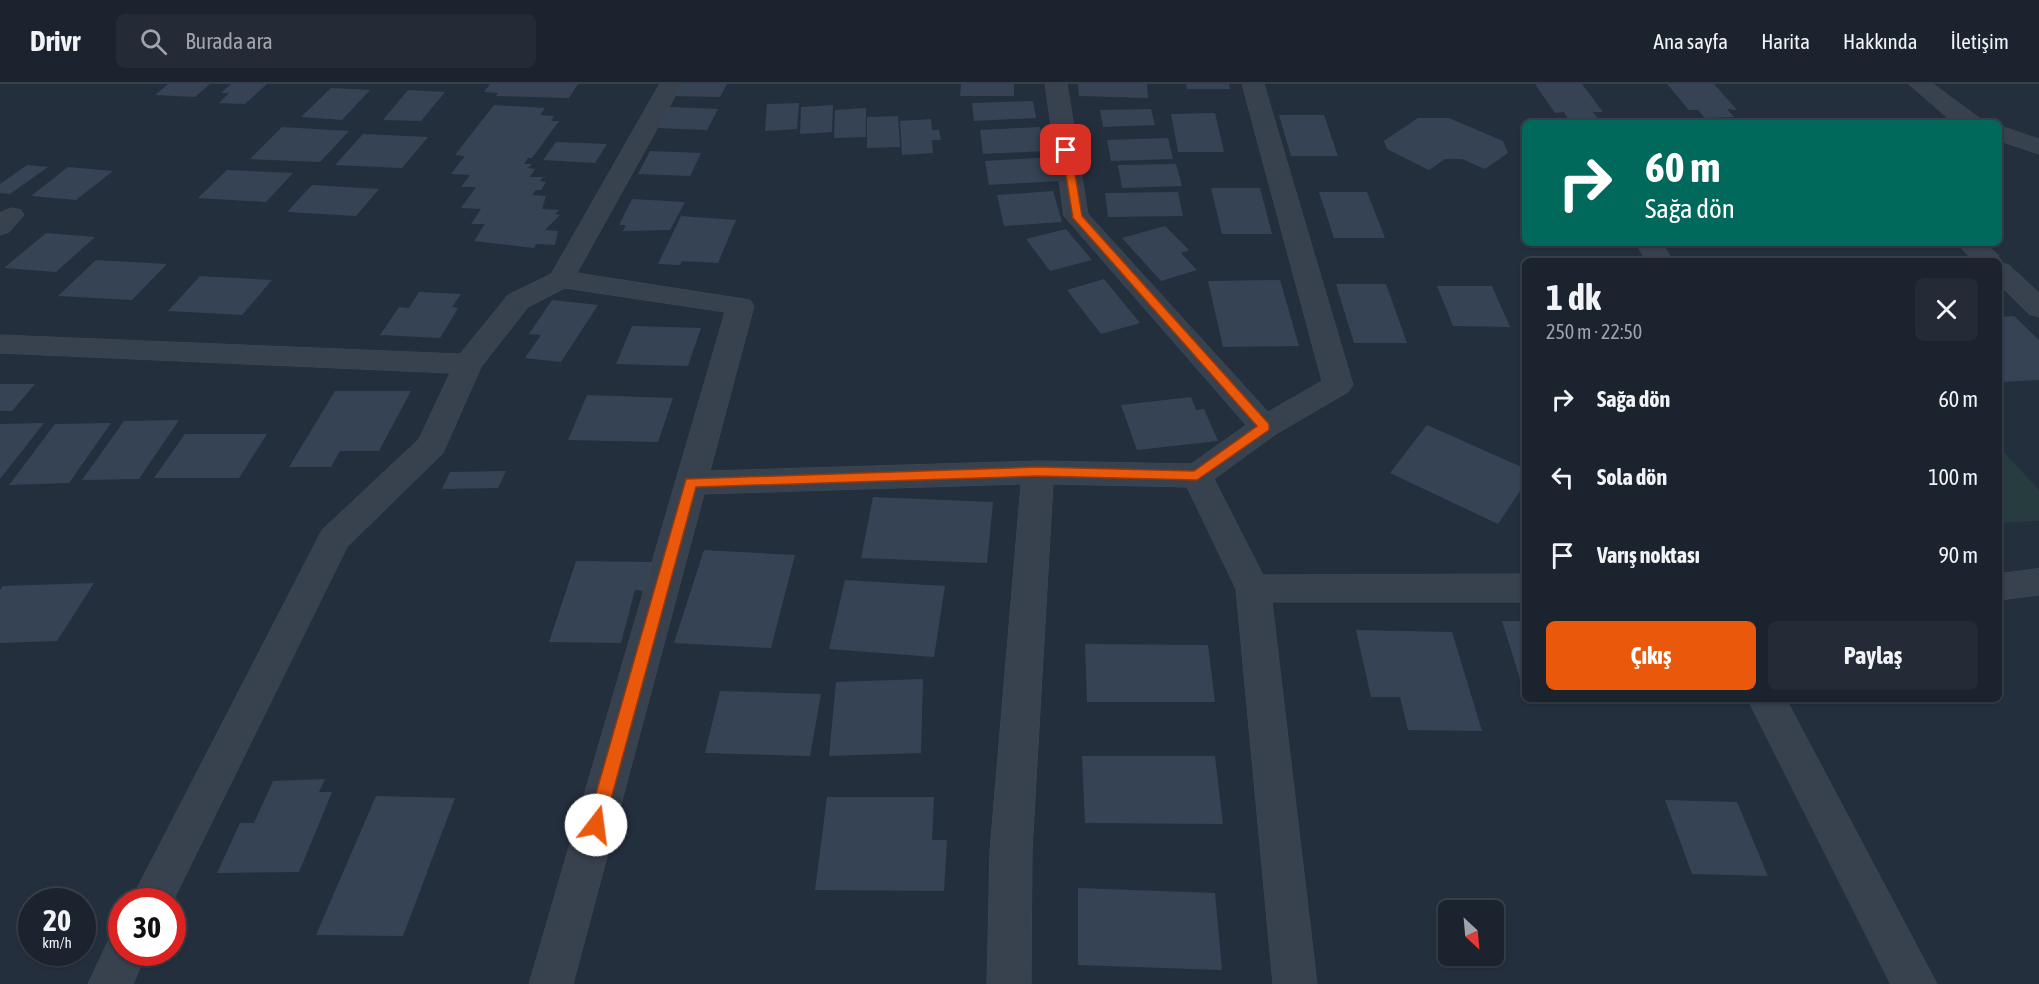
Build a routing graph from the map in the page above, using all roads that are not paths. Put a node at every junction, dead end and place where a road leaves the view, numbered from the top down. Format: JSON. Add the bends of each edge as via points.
{"nodes":[{"id":1,"x":671,"y":84,"type":"edge"},
{"id":2,"x":1056,"y":84,"type":"edge"},
{"id":3,"x":1252,"y":84,"type":"edge"},
{"id":4,"x":1920,"y":84,"type":"edge"},
{"id":5,"x":1967,"y":120,"type":"edge"},
{"id":6,"x":2002,"y":134,"type":"edge"},
{"id":7,"x":2039,"y":147,"type":"edge"},
{"id":8,"x":0,"y":214,"type":"edge"},
{"id":9,"x":0,"y":227,"type":"edge"},
{"id":10,"x":1974,"y":246,"type":"edge"},
{"id":11,"x":1986,"y":258,"type":"edge"},
{"id":12,"x":2002,"y":273,"type":"edge"},
{"id":13,"x":561,"y":279,"type":"junction"},
{"id":14,"x":2039,"y":308,"type":"edge"},
{"id":15,"x":0,"y":344,"type":"edge"},
{"id":16,"x":468,"y":363,"type":"junction"},
{"id":17,"x":1264,"y":427,"type":"junction"},
{"id":18,"x":1038,"y":472,"type":"junction"},
{"id":19,"x":1197,"y":476,"type":"junction"},
{"id":20,"x":691,"y":483,"type":"junction"},
{"id":21,"x":2039,"y":582,"type":"edge"},
{"id":22,"x":2002,"y":587,"type":"edge"},
{"id":23,"x":1253,"y":588,"type":"junction"},
{"id":24,"x":1522,"y":588,"type":"edge"},
{"id":25,"x":1769,"y":702,"type":"edge"},
{"id":26,"x":158,"y":888,"type":"edge"},
{"id":27,"x":118,"y":966,"type":"edge"},
{"id":28,"x":110,"y":984,"type":"edge"},
{"id":29,"x":551,"y":984,"type":"edge"},
{"id":30,"x":1009,"y":984,"type":"edge"},
{"id":31,"x":1295,"y":984,"type":"edge"},
{"id":32,"x":1915,"y":984,"type":"edge"}],
"edges":[{"from":1,"to":13,"type":"street"},
{"from":2,"to":17,"type":"street","via":[[1077,216]]},
{"from":3,"to":17,"type":"street","via":[[1338,385]]},
{"from":4,"to":5,"type":"street"},
{"from":6,"to":7,"type":"street"},
{"from":8,"to":9,"type":"street","via":[[12,215]]},
{"from":10,"to":11,"type":"street"},
{"from":12,"to":14,"type":"street"},
{"from":13,"to":16,"type":"street","via":[[518,301]]},
{"from":13,"to":20,"type":"street","via":[[740,306]]},
{"from":15,"to":16,"type":"street"},
{"from":16,"to":26,"type":"street","via":[[432,445],[334,539]]},
{"from":17,"to":19,"type":"street"},
{"from":18,"to":19,"type":"street"},
{"from":18,"to":20,"type":"street"},
{"from":18,"to":30,"type":"street","via":[[1011,851]]},
{"from":19,"to":23,"type":"street"},
{"from":20,"to":29,"type":"street"},
{"from":21,"to":22,"type":"street"},
{"from":23,"to":24,"type":"street"},
{"from":23,"to":31,"type":"street"},
{"from":25,"to":32,"type":"street"},
{"from":27,"to":28,"type":"street"}]}
